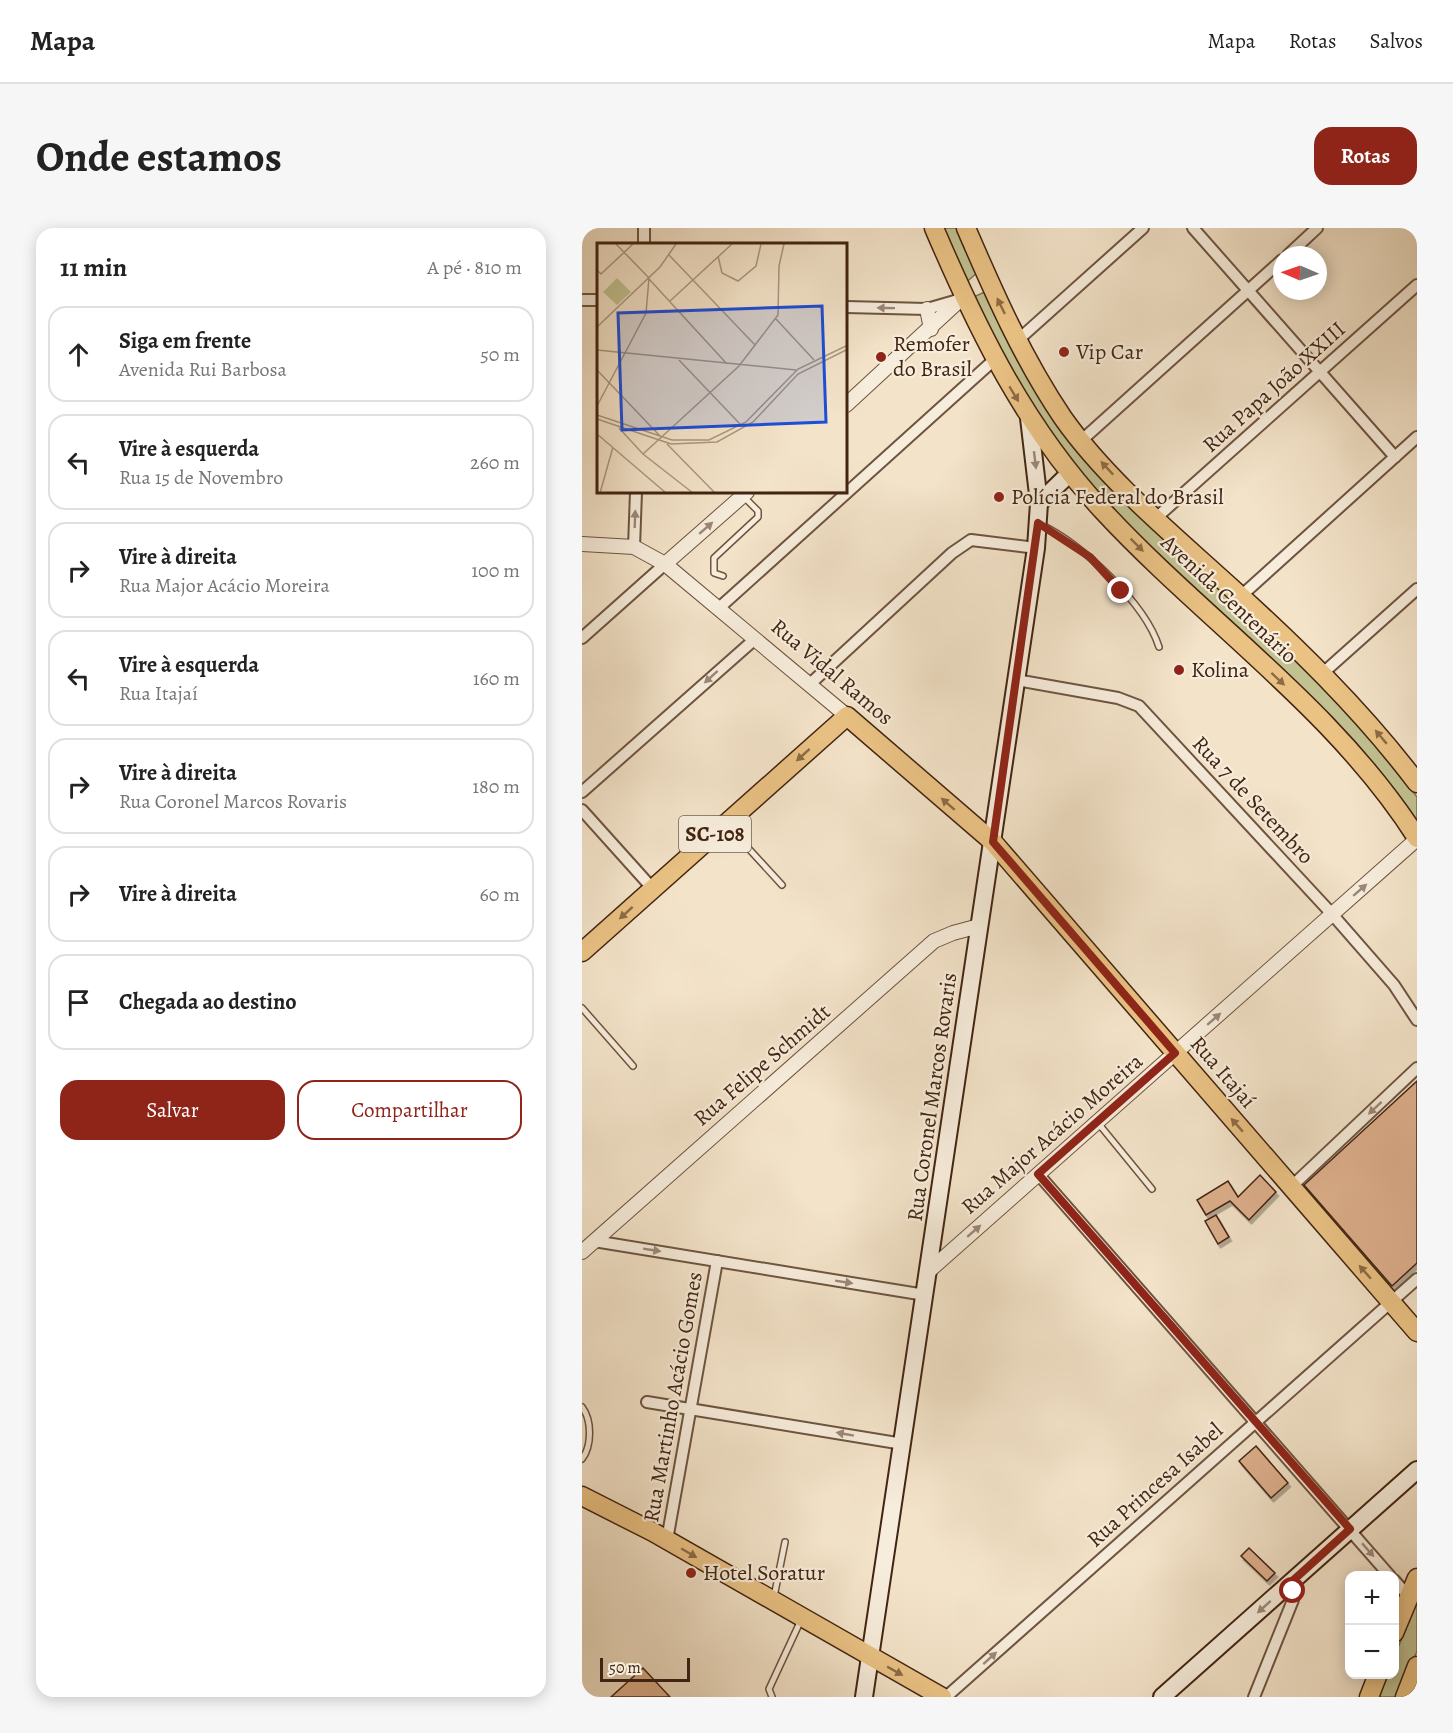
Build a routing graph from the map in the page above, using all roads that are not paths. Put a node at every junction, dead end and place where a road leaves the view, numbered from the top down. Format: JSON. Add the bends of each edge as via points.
{"nodes":[{"id":1,"x":934,"y":228,"type":"edge"},
{"id":2,"x":966,"y":228,"type":"edge"},
{"id":3,"x":1143,"y":228,"type":"edge"},
{"id":4,"x":1193,"y":228,"type":"edge"},
{"id":5,"x":1317,"y":228,"type":"edge"},
{"id":6,"x":1297,"y":246,"type":"edge"},
{"id":7,"x":1273,"y":268,"type":"edge"},
{"id":8,"x":987,"y":277,"type":"junction"},
{"id":9,"x":1417,"y":285,"type":"edge"},
{"id":10,"x":1248,"y":290,"type":"junction"},
{"id":11,"x":963,"y":297,"type":"junction"},
{"id":12,"x":848,"y":307,"type":"edge"},
{"id":13,"x":927,"y":309,"type":"junction"},
{"id":14,"x":932,"y":329,"type":"junction"},
{"id":15,"x":1018,"y":340,"type":"junction"},
{"id":16,"x":994,"y":360,"type":"junction"},
{"id":17,"x":1320,"y":372,"type":"junction"},
{"id":18,"x":848,"y":403,"type":"edge"},
{"id":19,"x":1029,"y":418,"type":"junction"},
{"id":20,"x":1417,"y":437,"type":"edge"},
{"id":21,"x":1082,"y":440,"type":"junction"},
{"id":22,"x":1395,"y":457,"type":"junction"},
{"id":23,"x":1070,"y":473,"type":"junction"},
{"id":24,"x":848,"y":492,"type":"edge"},
{"id":25,"x":636,"y":494,"type":"edge"},
{"id":26,"x":745,"y":494,"type":"edge"},
{"id":27,"x":845,"y":494,"type":"edge"},
{"id":28,"x":1040,"y":503,"type":"junction"},
{"id":29,"x":1156,"y":518,"type":"junction"},
{"id":30,"x":1038,"y":523,"type":"junction"},
{"id":31,"x":582,"y":544,"type":"edge"},
{"id":32,"x":634,"y":547,"type":"junction"},
{"id":33,"x":1036,"y":548,"type":"junction"},
{"id":34,"x":665,"y":564,"type":"junction"},
{"id":35,"x":723,"y":576,"type":"dead end"},
{"id":36,"x":1417,"y":589,"type":"edge"},
{"id":37,"x":1241,"y":596,"type":"junction"},
{"id":38,"x":719,"y":608,"type":"junction"},
{"id":39,"x":582,"y":638,"type":"edge"},
{"id":40,"x":754,"y":639,"type":"junction"},
{"id":41,"x":1159,"y":647,"type":"dead end"},
{"id":42,"x":1323,"y":673,"type":"junction"},
{"id":43,"x":1016,"y":680,"type":"junction"},
{"id":44,"x":809,"y":685,"type":"junction"},
{"id":45,"x":847,"y":716,"type":"junction"},
{"id":46,"x":1417,"y":783,"type":"edge"},
{"id":47,"x":582,"y":792,"type":"edge"},
{"id":48,"x":582,"y":810,"type":"edge"},
{"id":49,"x":726,"y":824,"type":"junction"},
{"id":50,"x":1417,"y":839,"type":"edge"},
{"id":51,"x":993,"y":842,"type":"junction"},
{"id":52,"x":782,"y":885,"type":"dead end"},
{"id":53,"x":653,"y":889,"type":"junction"},
{"id":54,"x":1332,"y":914,"type":"junction"},
{"id":55,"x":979,"y":926,"type":"junction"},
{"id":56,"x":582,"y":952,"type":"edge"},
{"id":57,"x":582,"y":1008,"type":"edge"},
{"id":58,"x":1417,"y":1020,"type":"edge"},
{"id":59,"x":1175,"y":1053,"type":"junction"},
{"id":60,"x":633,"y":1066,"type":"dead end"},
{"id":61,"x":1417,"y":1068,"type":"edge"},
{"id":62,"x":1097,"y":1122,"type":"junction"},
{"id":63,"x":1038,"y":1174,"type":"junction"},
{"id":64,"x":1291,"y":1187,"type":"junction"},
{"id":65,"x":1152,"y":1189,"type":"dead end"},
{"id":66,"x":594,"y":1241,"type":"junction"},
{"id":67,"x":582,"y":1252,"type":"edge"},
{"id":68,"x":717,"y":1261,"type":"junction"},
{"id":69,"x":930,"y":1270,"type":"junction"},
{"id":70,"x":1417,"y":1279,"type":"edge"},
{"id":71,"x":925,"y":1296,"type":"junction"},
{"id":72,"x":1390,"y":1301,"type":"junction"},
{"id":73,"x":1417,"y":1332,"type":"edge"},
{"id":74,"x":647,"y":1402,"type":"dead end"},
{"id":75,"x":582,"y":1407,"type":"edge"},
{"id":76,"x":693,"y":1408,"type":"junction"},
{"id":77,"x":1255,"y":1421,"type":"junction"},
{"id":78,"x":903,"y":1444,"type":"junction"},
{"id":79,"x":582,"y":1459,"type":"edge"},
{"id":80,"x":1417,"y":1470,"type":"edge"},
{"id":81,"x":582,"y":1496,"type":"edge"},
{"id":82,"x":1350,"y":1529,"type":"junction"},
{"id":83,"x":667,"y":1540,"type":"junction"},
{"id":84,"x":785,"y":1542,"type":"dead end"},
{"id":85,"x":1387,"y":1571,"type":"edge"},
{"id":86,"x":1417,"y":1578,"type":"edge"},
{"id":87,"x":1288,"y":1585,"type":"junction"},
{"id":88,"x":1399,"y":1585,"type":"edge"},
{"id":89,"x":1409,"y":1597,"type":"junction"},
{"id":90,"x":774,"y":1602,"type":"junction"},
{"id":91,"x":802,"y":1618,"type":"junction"},
{"id":92,"x":1398,"y":1625,"type":"edge"},
{"id":93,"x":871,"y":1658,"type":"junction"},
{"id":94,"x":1417,"y":1666,"type":"edge"},
{"id":95,"x":1376,"y":1679,"type":"edge"},
{"id":96,"x":772,"y":1697,"type":"edge"},
{"id":97,"x":864,"y":1697,"type":"edge"},
{"id":98,"x":944,"y":1697,"type":"edge"},
{"id":99,"x":1162,"y":1697,"type":"edge"},
{"id":100,"x":1254,"y":1697,"type":"edge"},
{"id":101,"x":1369,"y":1697,"type":"edge"},
{"id":102,"x":1405,"y":1697,"type":"edge"}],
"edges":[{"from":1,"to":11,"type":"main road","name":"Avenida Centenário"},
{"from":2,"to":8,"type":"main road","name":"Avenida Centenário"},
{"from":3,"to":15,"type":"street"},
{"from":4,"to":10,"type":"street"},
{"from":5,"to":6,"type":"street"},
{"from":7,"to":10,"type":"street"},
{"from":8,"to":11,"type":"main road"},
{"from":15,"to":8,"type":"main road","name":"Avenida Centenário","one_way":true},
{"from":9,"to":17,"type":"street","name":"Rua Papa João XXIII"},
{"from":10,"to":17,"type":"street"},
{"from":10,"to":21,"type":"street"},
{"from":11,"to":13,"type":"street"},
{"from":11,"to":14,"type":"street"},
{"from":11,"to":16,"type":"main road","name":"Avenida Centenário"},
{"from":13,"to":12,"type":"street","one_way":true},
{"from":13,"to":14,"type":"street"},
{"from":14,"to":18,"type":"street"},
{"from":15,"to":21,"type":"main road","name":"Avenida Centenário","via":[[1064,418]]},
{"from":16,"to":19,"type":"main road","name":"Avenida Centenário","one_way":true},
{"from":16,"to":24,"type":"street"},
{"from":17,"to":22,"type":"street"},
{"from":17,"to":29,"type":"street","name":"Rua Papa João XXIII"},
{"from":19,"to":23,"type":"main road","name":"Avenida Centenário"},
{"from":19,"to":28,"type":"main road","name":"Rua Coronel Marcos Rovaris","one_way":true},
{"from":20,"to":22,"type":"street"},
{"from":29,"to":21,"type":"main road","name":"Avenida Centenário","one_way":true},
{"from":22,"to":37,"type":"street"},
{"from":23,"to":28,"type":"main road"},
{"from":23,"to":50,"type":"main road","name":"Avenida Centenário","one_way":true,"via":[[1152,560],[1353,752]]},
{"from":32,"to":25,"type":"street","one_way":true},
{"from":34,"to":26,"type":"street","one_way":true},
{"from":26,"to":35,"type":"lane","via":[[758,517],[714,558],[714,573]]},
{"from":27,"to":38,"type":"street"},
{"from":28,"to":30,"type":"main road","name":"Rua Coronel Marcos Rovaris"},
{"from":29,"to":37,"type":"main road","name":"Avenida Centenário"},
{"from":30,"to":33,"type":"main road","name":"Rua Coronel Marcos Rovaris"},
{"from":30,"to":41,"type":"lane","via":[[1090,557],[1150,623]]},
{"from":31,"to":32,"type":"street"},
{"from":32,"to":34,"type":"street","name":"Rua Vidal Ramos"},
{"from":33,"to":43,"type":"main road","name":"Rua Coronel Marcos Rovaris"},
{"from":33,"to":44,"type":"street","via":[[971,540]]},
{"from":34,"to":38,"type":"street","name":"Rua Vidal Ramos"},
{"from":34,"to":39,"type":"street"},
{"from":36,"to":42,"type":"street"},
{"from":37,"to":42,"type":"main road","name":"Avenida Centenário"},
{"from":38,"to":40,"type":"street","name":"Rua Vidal Ramos"},
{"from":40,"to":44,"type":"street","name":"Rua Vidal Ramos"},
{"from":40,"to":47,"type":"street","one_way":true},
{"from":46,"to":42,"type":"main road","name":"Avenida Centenário","one_way":true},
{"from":43,"to":51,"type":"main road","name":"Rua Coronel Marcos Rovaris"},
{"from":43,"to":54,"type":"street","name":"Rua 7 de Setembro","via":[[1118,698],[1140,706]]},
{"from":44,"to":45,"type":"street","name":"Rua Vidal Ramos"},
{"from":45,"to":49,"type":"main road","number":"SC-108","one_way":true},
{"from":51,"to":45,"type":"main road","name":"Rua Vidal Ramos","one_way":true},
{"from":48,"to":53,"type":"street"},
{"from":49,"to":52,"type":"lane"},
{"from":49,"to":53,"type":"main road","number":"SC-108"},
{"from":54,"to":50,"type":"street","name":"Rua Major Acácio Moreira","one_way":true},
{"from":51,"to":55,"type":"main road","name":"Rua Coronel Marcos Rovaris"},
{"from":51,"to":59,"type":"main road","name":"Rua Itajaí"},
{"from":53,"to":56,"type":"main road","number":"SC-108","one_way":true},
{"from":54,"to":58,"type":"street","name":"Rua 7 de Setembro","via":[[1394,984]]},
{"from":59,"to":54,"type":"street","name":"Rua Major Acácio Moreira","one_way":true},
{"from":55,"to":66,"type":"street","name":"Rua Felipe Schmidt","via":[[934,941]]},
{"from":55,"to":69,"type":"main road","name":"Rua Coronel Marcos Rovaris"},
{"from":57,"to":60,"type":"lane"},
{"from":59,"to":62,"type":"street","name":"Rua Major Acácio Moreira"},
{"from":64,"to":59,"type":"main road","name":"Rua Itajaí","one_way":true},
{"from":61,"to":64,"type":"street","one_way":true},
{"from":62,"to":63,"type":"street","name":"Rua Major Acácio Moreira"},
{"from":62,"to":65,"type":"lane"},
{"from":69,"to":63,"type":"street","name":"Rua Major Acácio Moreira","one_way":true},
{"from":63,"to":77,"type":"street"},
{"from":72,"to":64,"type":"main road","name":"Rua Itajaí","one_way":true},
{"from":66,"to":67,"type":"street","name":"Rua Felipe Schmidt"},
{"from":66,"to":68,"type":"street","one_way":true},
{"from":68,"to":71,"type":"street","one_way":true},
{"from":68,"to":76,"type":"street","name":"Rua Martinho Acácio Gomes"},
{"from":69,"to":71,"type":"main road","name":"Rua Coronel Marcos Rovaris"},
{"from":70,"to":72,"type":"street","name":"Rua Princesa Isabel"},
{"from":71,"to":78,"type":"main road","name":"Rua Coronel Marcos Rovaris"},
{"from":72,"to":73,"type":"main road","name":"Rua Itajaí"},
{"from":72,"to":77,"type":"street","name":"Rua Princesa Isabel"},
{"from":74,"to":76,"type":"street"},
{"from":75,"to":79,"type":"lane","via":[[590,1424]]},
{"from":78,"to":76,"type":"street","one_way":true},
{"from":76,"to":83,"type":"street","name":"Rua Martinho Acácio Gomes"},
{"from":77,"to":82,"type":"street"},
{"from":98,"to":77,"type":"street","name":"Rua Princesa Isabel","one_way":true},
{"from":78,"to":93,"type":"main road","name":"Rua Coronel Marcos Rovaris"},
{"from":80,"to":82,"type":"main road"},
{"from":81,"to":83,"type":"main road"},
{"from":82,"to":85,"type":"street","one_way":true},
{"from":82,"to":87,"type":"main road"},
{"from":83,"to":90,"type":"main road","one_way":true},
{"from":84,"to":90,"type":"lane"},
{"from":86,"to":89,"type":"main road"},
{"from":87,"to":99,"type":"main road","one_way":true},
{"from":87,"to":100,"type":"street","via":[[1293,1600]]},
{"from":88,"to":89,"type":"street"},
{"from":89,"to":92,"type":"main road"},
{"from":90,"to":91,"type":"main road"},
{"from":91,"to":93,"type":"main road"},
{"from":91,"to":96,"type":"lane","via":[[774,1673],[769,1689]]},
{"from":93,"to":97,"type":"main road","name":"Rua Coronel Marcos Rovaris"},
{"from":93,"to":98,"type":"main road","one_way":true},
{"from":94,"to":102,"type":"main road"},
{"from":95,"to":101,"type":"main road"}]}
